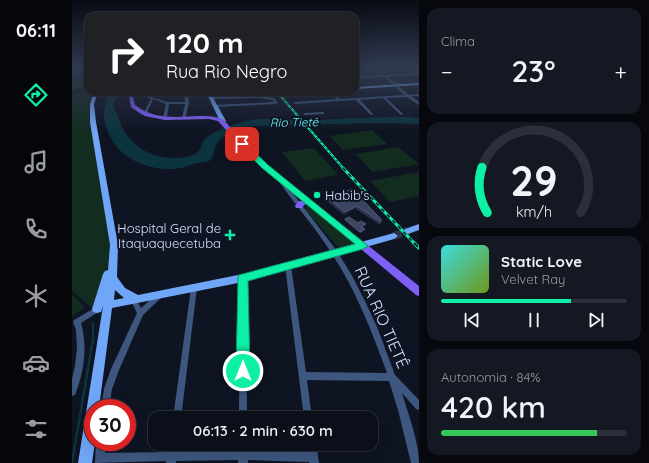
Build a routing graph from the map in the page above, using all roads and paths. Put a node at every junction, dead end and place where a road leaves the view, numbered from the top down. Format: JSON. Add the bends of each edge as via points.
{"nodes":[{"id":1,"x":402,"y":89,"type":"edge"},
{"id":2,"x":419,"y":95,"type":"edge"},
{"id":3,"x":94,"y":96,"type":"edge"},
{"id":4,"x":131,"y":96,"type":"edge"},
{"id":5,"x":186,"y":96,"type":"edge"},
{"id":6,"x":336,"y":96,"type":"edge"},
{"id":7,"x":409,"y":96,"type":"junction"},
{"id":8,"x":260,"y":97,"type":"joint"},
{"id":9,"x":211,"y":98,"type":"joint"},
{"id":10,"x":383,"y":98,"type":"junction"},
{"id":11,"x":357,"y":99,"type":"junction"},
{"id":12,"x":339,"y":100,"type":"junction"},
{"id":13,"x":315,"y":102,"type":"junction"},
{"id":14,"x":168,"y":103,"type":"junction"},
{"id":15,"x":187,"y":103,"type":"junction"},
{"id":16,"x":295,"y":103,"type":"dead end"},
{"id":17,"x":419,"y":104,"type":"edge"},
{"id":18,"x":145,"y":114,"type":"junction"},
{"id":19,"x":305,"y":114,"type":"dead end"},
{"id":20,"x":371,"y":114,"type":"dead end"},
{"id":21,"x":401,"y":114,"type":"dead end"},
{"id":22,"x":165,"y":117,"type":"junction"},
{"id":23,"x":220,"y":117,"type":"junction"},
{"id":24,"x":184,"y":118,"type":"junction"},
{"id":25,"x":278,"y":177,"type":"junction"},
{"id":26,"x":308,"y":202,"type":"junction"},
{"id":27,"x":299,"y":206,"type":"junction"},
{"id":28,"x":419,"y":227,"type":"edge"},
{"id":29,"x":408,"y":231,"type":"tunnel mouth"},
{"id":30,"x":394,"y":236,"type":"tunnel mouth"},
{"id":31,"x":363,"y":246,"type":"junction"},
{"id":32,"x":335,"y":253,"type":"junction"},
{"id":33,"x":114,"y":256,"type":"junction"},
{"id":34,"x":288,"y":266,"type":"junction"},
{"id":35,"x":112,"y":277,"type":"junction"},
{"id":36,"x":243,"y":278,"type":"junction"},
{"id":37,"x":194,"y":288,"type":"junction"},
{"id":38,"x":419,"y":292,"type":"edge"},
{"id":39,"x":160,"y":295,"type":"junction"},
{"id":40,"x":136,"y":300,"type":"junction"},
{"id":41,"x":103,"y":307,"type":"junction"},
{"id":42,"x":140,"y":313,"type":"junction"},
{"id":43,"x":304,"y":376,"type":"junction"},
{"id":44,"x":392,"y":377,"type":"junction"},
{"id":45,"x":72,"y":392,"type":"edge"},
{"id":46,"x":106,"y":399,"type":"edge"},
{"id":47,"x":419,"y":406,"type":"edge"},
{"id":48,"x":178,"y":411,"type":"edge"},
{"id":49,"x":243,"y":411,"type":"edge"},
{"id":50,"x":307,"y":411,"type":"edge"},
{"id":51,"x":101,"y":451,"type":"edge"},
{"id":52,"x":243,"y":459,"type":"edge"},
{"id":53,"x":171,"y":460,"type":"edge"},
{"id":54,"x":314,"y":460,"type":"edge"},
{"id":55,"x":100,"y":461,"type":"edge"},
{"id":56,"x":85,"y":463,"type":"edge"},
{"id":57,"x":416,"y":463,"type":"edge"}],
"edges":[{"from":1,"to":7,"type":"street"},
{"from":2,"to":7,"type":"street"},
{"from":3,"to":33,"type":"main road","via":[[93,122],[114,237]]},
{"from":4,"to":18,"type":"main road","via":[[133,106]]},
{"from":5,"to":15,"type":"street"},
{"from":6,"to":12,"type":"street"},
{"from":7,"to":10,"type":"street"},
{"from":7,"to":17,"type":"street"},
{"from":8,"to":9,"type":"street"},
{"from":8,"to":23,"type":"street","via":[[276,102]]},
{"from":9,"to":23,"type":"main road"},
{"from":10,"to":11,"type":"street"},
{"from":10,"to":21,"type":"street"},
{"from":11,"to":12,"type":"street"},
{"from":11,"to":20,"type":"street"},
{"from":12,"to":13,"type":"street"},
{"from":13,"to":16,"type":"street"},
{"from":13,"to":19,"type":"street","via":[[325,114]]},
{"from":14,"to":15,"type":"street"},
{"from":14,"to":18,"type":"street","via":[[151,98]]},
{"from":14,"to":22,"type":"street"},
{"from":15,"to":24,"type":"street"},
{"from":18,"to":22,"type":"main road"},
{"from":22,"to":24,"type":"main road"},
{"from":23,"to":24,"type":"main road"},
{"from":23,"to":25,"type":"main road","via":[[252,155]]},
{"from":25,"to":26,"type":"main road"},
{"from":25,"to":27,"type":"street","name":"RUA RIO TIETÊ"},
{"from":26,"to":27,"type":"main road"},
{"from":26,"to":31,"type":"main road"},
{"from":27,"to":32,"type":"street","name":"RUA RIO TIETÊ"},
{"from":28,"to":29,"type":"main road"},
{"from":30,"to":31,"type":"main road"},
{"from":31,"to":32,"type":"main road"},
{"from":31,"to":38,"type":"main road"},
{"from":32,"to":34,"type":"main road"},
{"from":32,"to":44,"type":"street","name":"RUA RIO TIETÊ","via":[[369,318]]},
{"from":33,"to":35,"type":"main road"},
{"from":33,"to":41,"type":"main road"},
{"from":34,"to":36,"type":"main road"},
{"from":34,"to":43,"type":"street"},
{"from":35,"to":40,"type":"main road","via":[[121,292]]},
{"from":35,"to":41,"type":"main road"},
{"from":36,"to":37,"type":"main road"},
{"from":36,"to":49,"type":"street"},
{"from":37,"to":39,"type":"main road"},
{"from":37,"to":48,"type":"street"},
{"from":39,"to":40,"type":"main road"},
{"from":39,"to":42,"type":"street"},
{"from":40,"to":41,"type":"main road"},
{"from":40,"to":42,"type":"street"},
{"from":41,"to":45,"type":"street","via":[[77,322],[81,336],[81,353]]},
{"from":41,"to":56,"type":"main road"},
{"from":42,"to":46,"type":"street","via":[[115,369]]},
{"from":43,"to":44,"type":"street"},
{"from":43,"to":50,"type":"street"},
{"from":44,"to":47,"type":"street"},
{"from":44,"to":57,"type":"street","name":"RUA RIO TIETÊ"},
{"from":51,"to":55,"type":"street"},
{"from":52,"to":53,"type":"street"},
{"from":52,"to":54,"type":"street"},
{"from":53,"to":55,"type":"street"}]}
